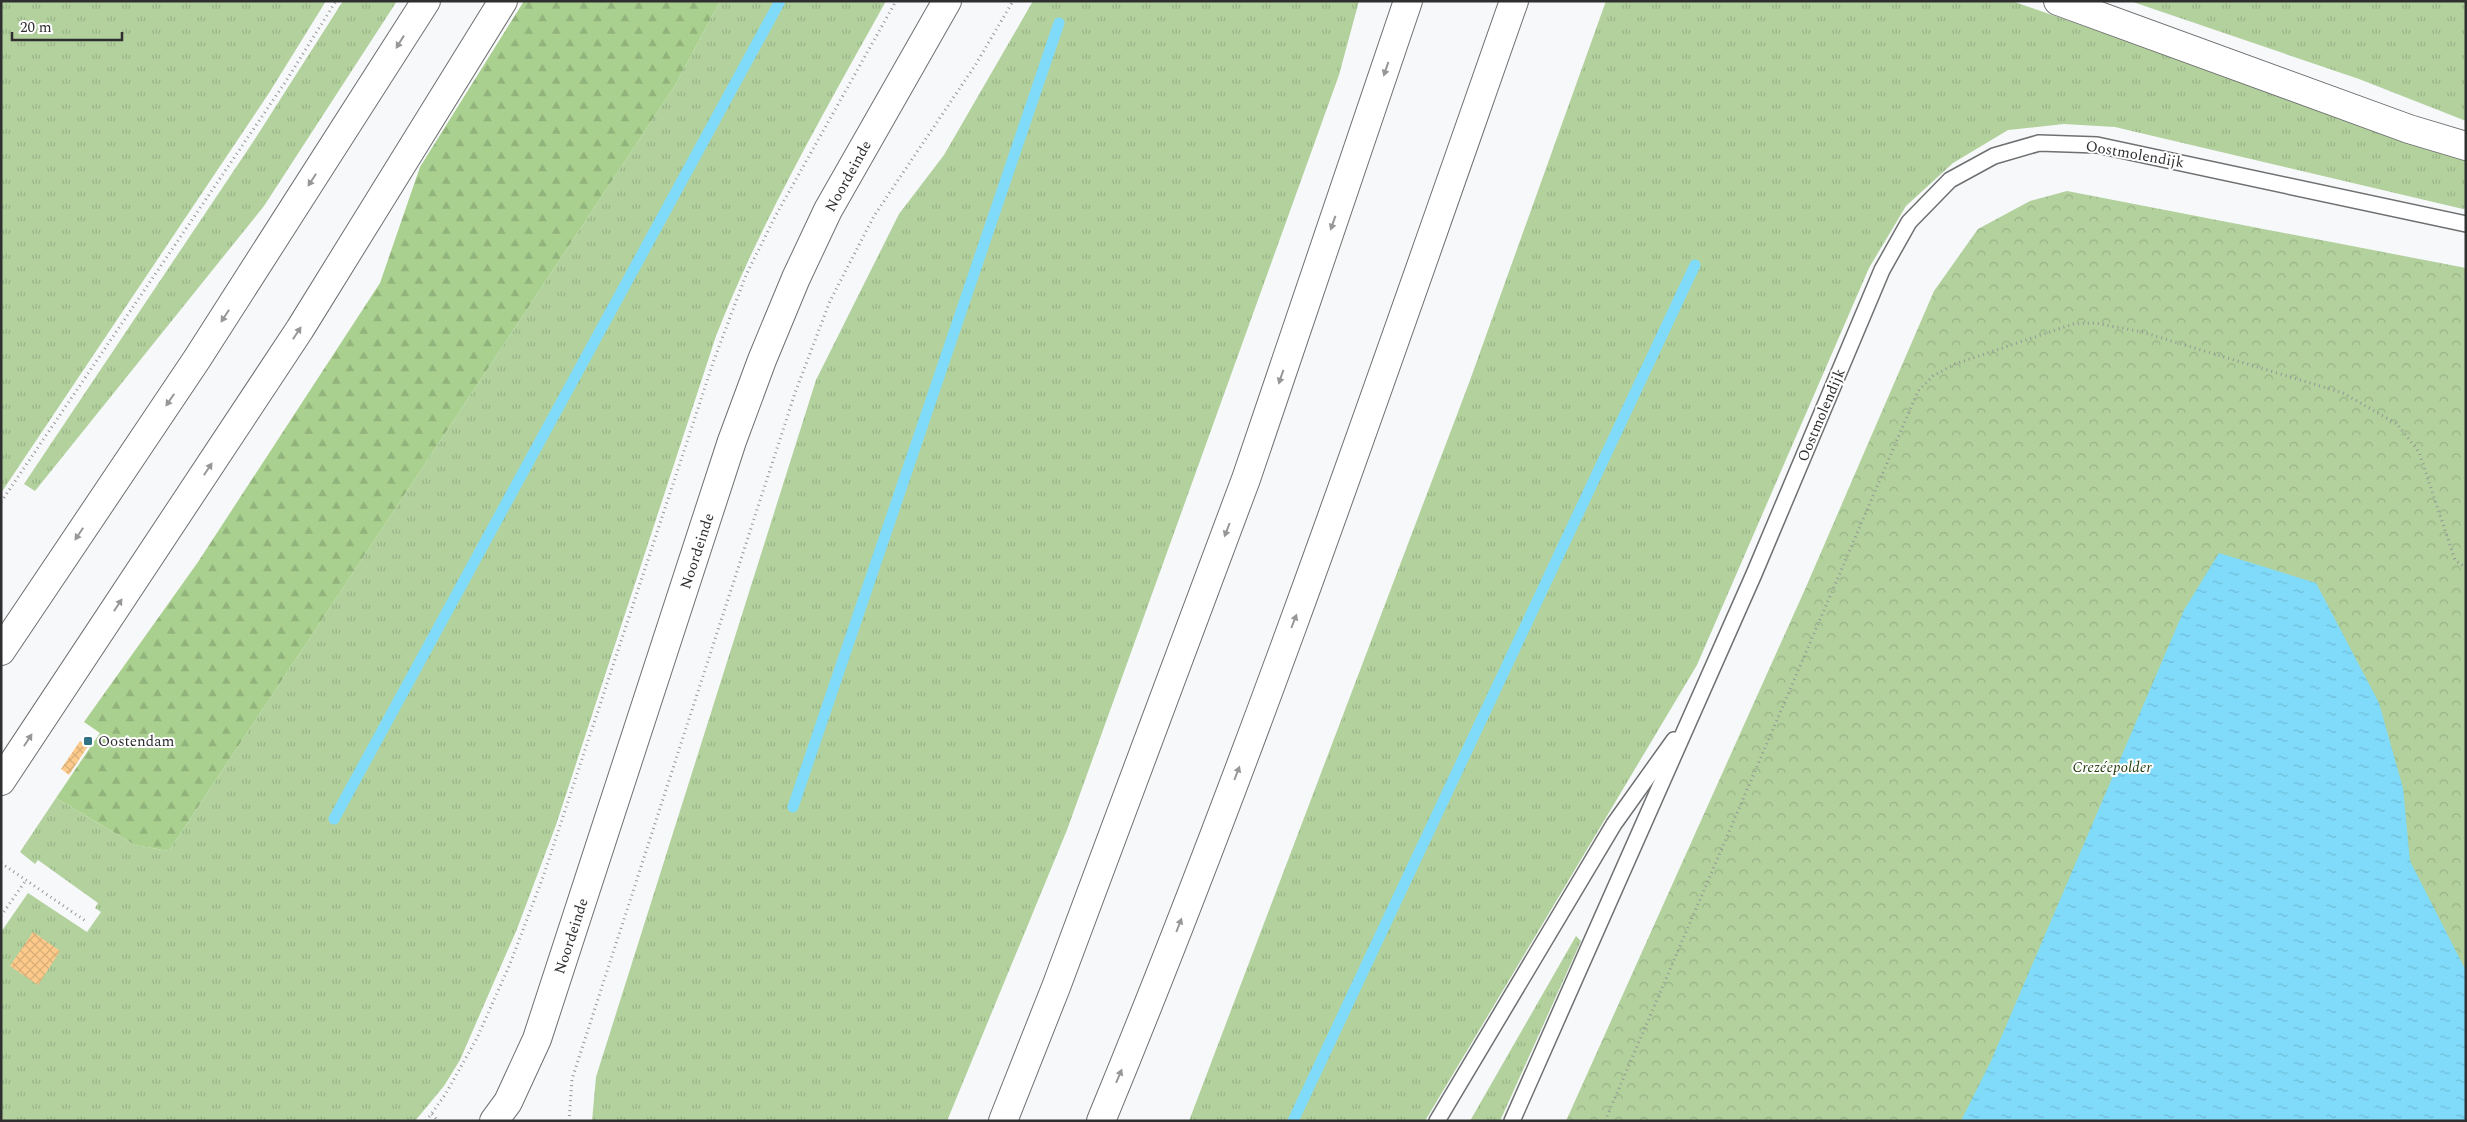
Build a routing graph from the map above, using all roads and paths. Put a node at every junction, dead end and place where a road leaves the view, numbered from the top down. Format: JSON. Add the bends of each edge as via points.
{"nodes":[{"id":1,"x":336,"y":1,"type":"edge"},
{"id":2,"x":426,"y":1,"type":"edge"},
{"id":3,"x":504,"y":1,"type":"edge"},
{"id":4,"x":896,"y":1,"type":"edge"},
{"id":5,"x":947,"y":1,"type":"edge"},
{"id":6,"x":1013,"y":1,"type":"edge"},
{"id":7,"x":1408,"y":1,"type":"edge"},
{"id":8,"x":1514,"y":1,"type":"edge"},
{"id":9,"x":2058,"y":1,"type":"edge"},
{"id":10,"x":2466,"y":146,"type":"edge"},
{"id":11,"x":2466,"y":224,"type":"edge"},
{"id":12,"x":1,"y":502,"type":"edge"},
{"id":13,"x":2466,"y":568,"type":"edge"},
{"id":14,"x":1,"y":651,"type":"edge"},
{"id":15,"x":1692,"y":716,"type":"junction"},
{"id":16,"x":1,"y":781,"type":"edge"},
{"id":17,"x":1,"y":863,"type":"edge"},
{"id":18,"x":26,"y":880,"type":"junction"},
{"id":19,"x":1,"y":916,"type":"edge"},
{"id":20,"x":87,"y":922,"type":"dead end"},
{"id":21,"x":432,"y":1114,"type":"junction"},
{"id":22,"x":426,"y":1121,"type":"edge"},
{"id":23,"x":438,"y":1121,"type":"edge"},
{"id":24,"x":494,"y":1121,"type":"edge"},
{"id":25,"x":569,"y":1121,"type":"edge"},
{"id":26,"x":1003,"y":1121,"type":"edge"},
{"id":27,"x":1101,"y":1121,"type":"edge"},
{"id":28,"x":1437,"y":1121,"type":"edge"},
{"id":29,"x":1512,"y":1121,"type":"edge"},
{"id":30,"x":1605,"y":1121,"type":"edge"}],
"edges":[{"from":1,"to":12,"type":"path","via":[[286,81]]},
{"from":2,"to":14,"type":"main road","one_way":true,"via":[[197,359]]},
{"from":16,"to":3,"type":"main road","one_way":true,"via":[[300,329]]},
{"from":4,"to":21,"type":"path","via":[[798,173],[746,275],[714,360],[543,877],[477,1038]]},
{"from":5,"to":24,"type":"main road","name":"Noordeinde","via":[[828,210],[762,360],[732,441],[537,1039],[508,1102]]},
{"from":6,"to":25,"type":"path","via":[[976,64],[874,216],[830,301],[792,403],[572,1079]]},
{"from":7,"to":26,"type":"main road","one_way":true,"via":[[1246,480]]},
{"from":27,"to":8,"type":"main road","one_way":true,"via":[[1152,996],[1330,525]]},
{"from":9,"to":10,"type":"main road","via":[[2408,129]]},
{"from":11,"to":15,"type":"lane","name":"Oostmolendijk","via":[[2097,145],[2040,144],[1994,156],[1950,180],[1909,222],[1886,262]]},
{"from":13,"to":30,"type":"path","via":[[2455,560],[2420,452],[2397,424],[2343,394],[2142,332],[2096,323],[2073,324],[1955,364],[1933,376],[1918,391]]},
{"from":15,"to":28,"type":"lane","via":[[1614,824]]},
{"from":15,"to":29,"type":"lane"},
{"from":17,"to":18,"type":"path"},
{"from":18,"to":19,"type":"path"},
{"from":18,"to":20,"type":"path"},
{"from":21,"to":22,"type":"path"},
{"from":21,"to":23,"type":"path"}]}
